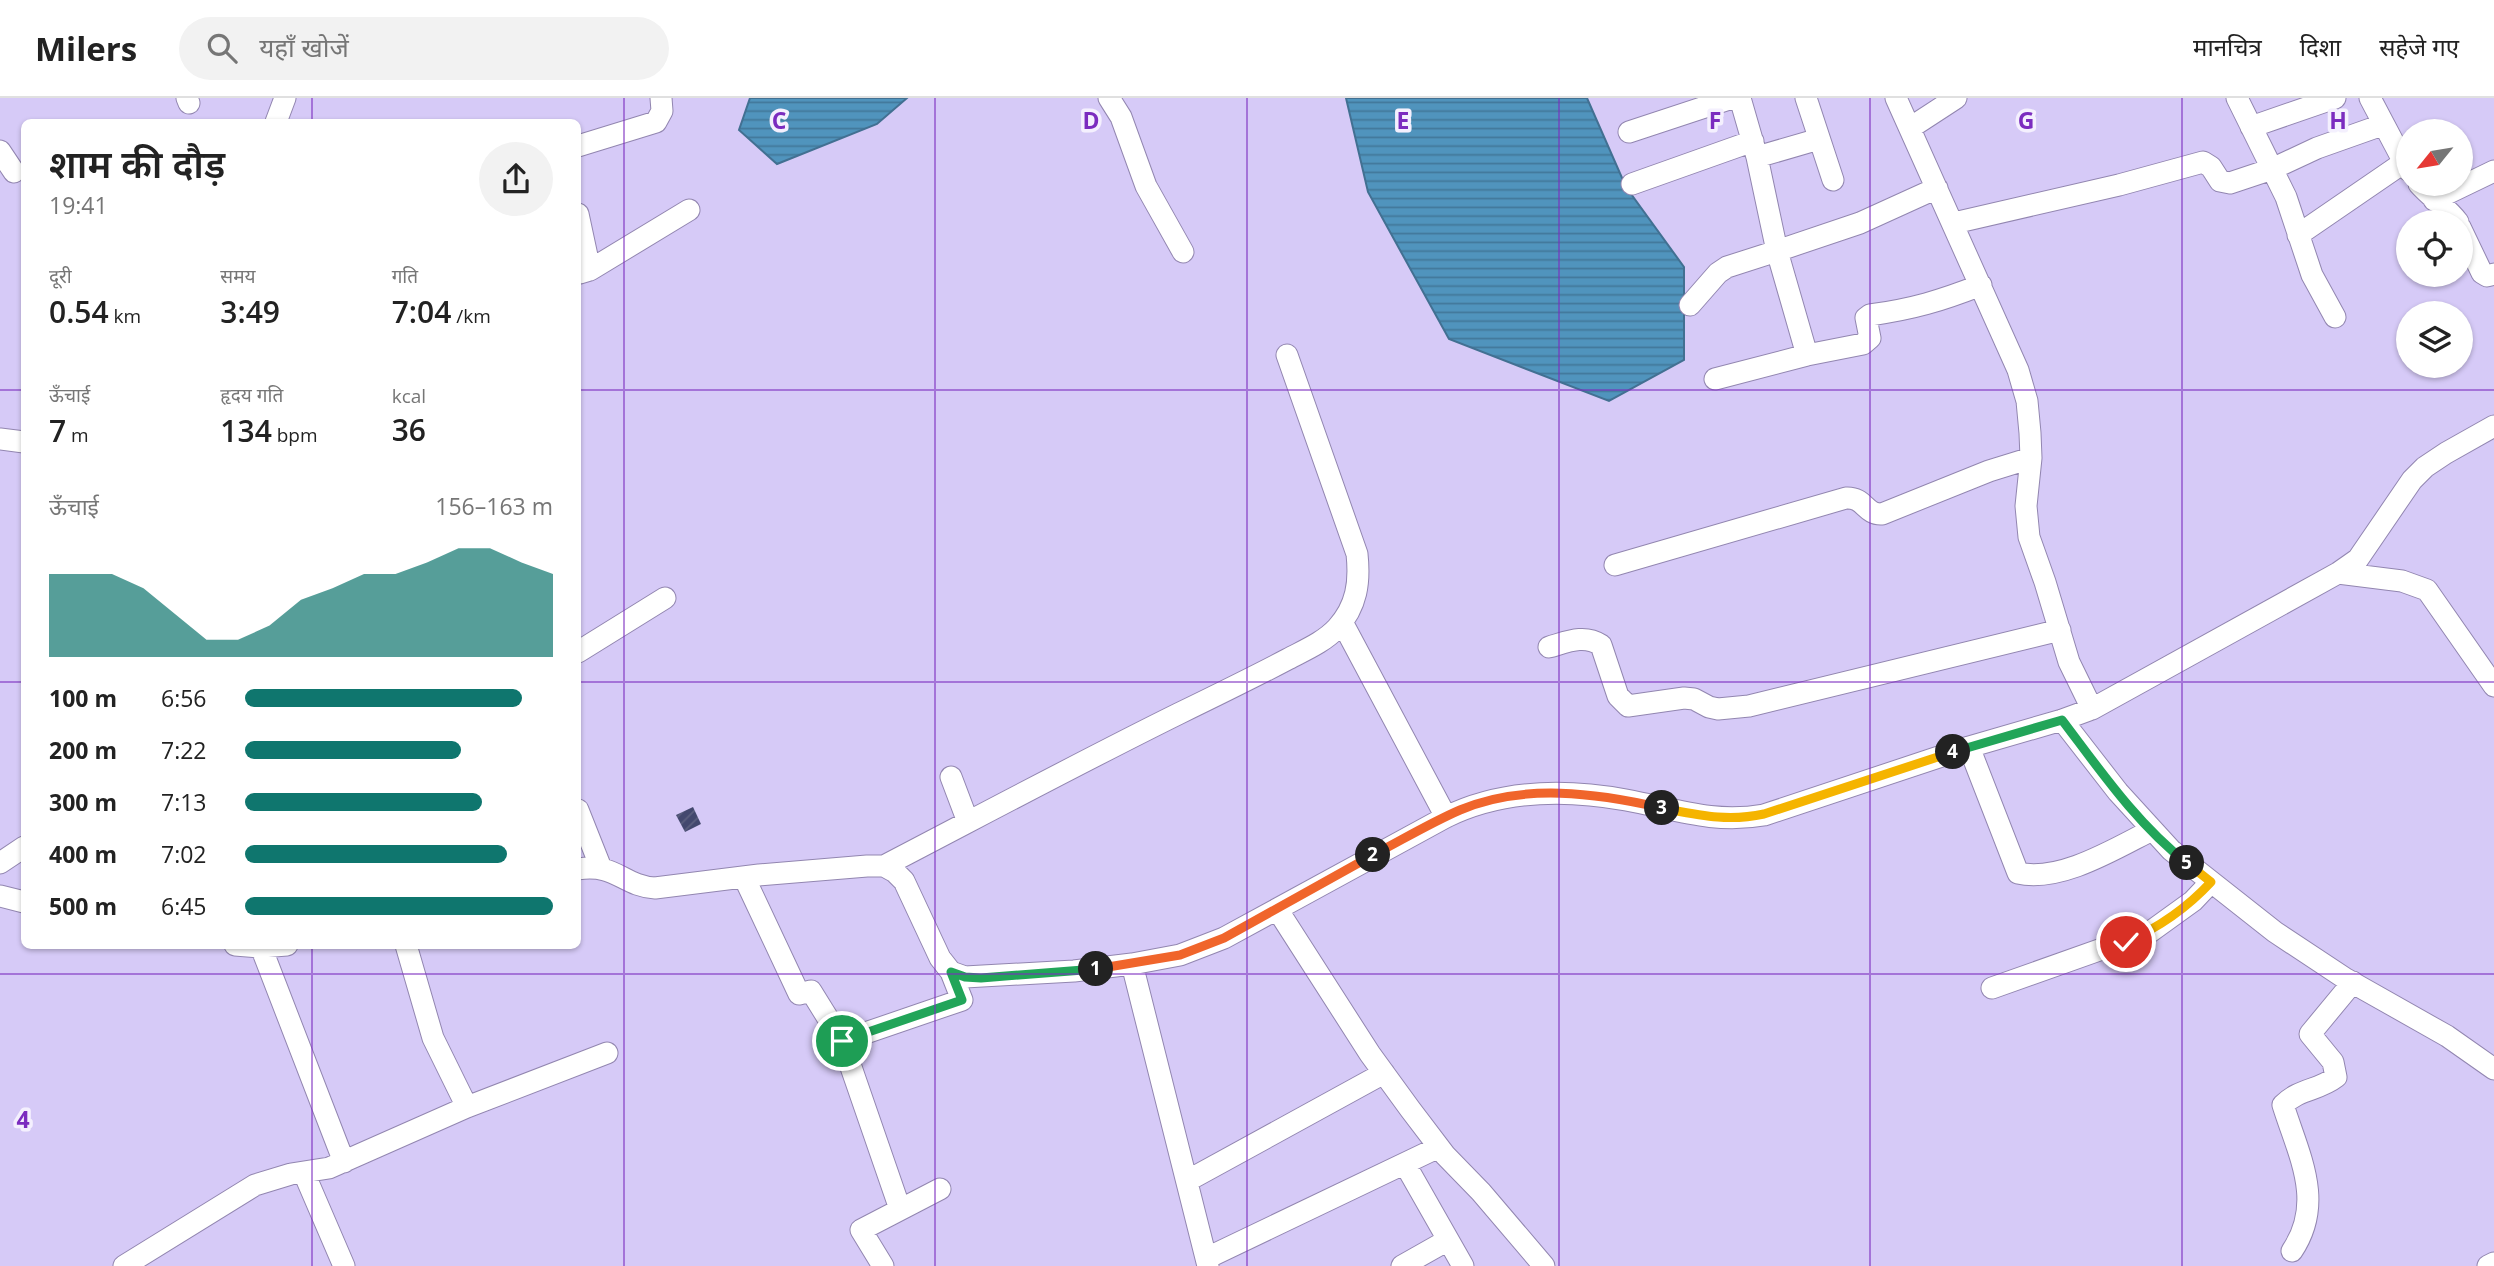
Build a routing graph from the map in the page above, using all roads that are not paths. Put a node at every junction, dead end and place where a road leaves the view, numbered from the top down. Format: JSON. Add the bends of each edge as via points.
{"nodes":[{"id":1,"x":285,"y":98,"type":"edge"},
{"id":2,"x":661,"y":98,"type":"edge"},
{"id":3,"x":1109,"y":98,"type":"edge"},
{"id":4,"x":1732,"y":98,"type":"edge"},
{"id":5,"x":1740,"y":98,"type":"edge"},
{"id":6,"x":1805,"y":98,"type":"edge"},
{"id":7,"x":1896,"y":98,"type":"edge"},
{"id":8,"x":1956,"y":98,"type":"edge"},
{"id":9,"x":2237,"y":98,"type":"edge"},
{"id":10,"x":2335,"y":98,"type":"edge"},
{"id":11,"x":2370,"y":98,"type":"edge"},
{"id":12,"x":1676,"y":107,"type":"edge"},
{"id":13,"x":277,"y":119,"type":"edge"},
{"id":14,"x":2382,"y":124,"type":"junction"},
{"id":15,"x":2251,"y":127,"type":"junction"},
{"id":16,"x":1910,"y":128,"type":"junction"},
{"id":17,"x":1629,"y":132,"type":"dead end"},
{"id":18,"x":1819,"y":139,"type":"junction"},
{"id":19,"x":581,"y":145,"type":"edge"},
{"id":20,"x":1755,"y":149,"type":"junction"},
{"id":21,"x":2396,"y":150,"type":"edge"},
{"id":22,"x":0,"y":151,"type":"edge"},
{"id":23,"x":2272,"y":169,"type":"junction"},
{"id":24,"x":2494,"y":171,"type":"edge"},
{"id":25,"x":14,"y":172,"type":"dead end"},
{"id":26,"x":2396,"y":172,"type":"edge"},
{"id":27,"x":1833,"y":180,"type":"dead end"},
{"id":28,"x":1632,"y":184,"type":"dead end"},
{"id":29,"x":1937,"y":188,"type":"junction"},
{"id":30,"x":2430,"y":196,"type":"edge"},
{"id":31,"x":2434,"y":200,"type":"junction"},
{"id":32,"x":689,"y":210,"type":"dead end"},
{"id":33,"x":2448,"y":210,"type":"edge"},
{"id":34,"x":1954,"y":223,"type":"junction"},
{"id":35,"x":2298,"y":235,"type":"junction"},
{"id":36,"x":581,"y":243,"type":"edge"},
{"id":37,"x":1777,"y":251,"type":"junction"},
{"id":38,"x":1183,"y":252,"type":"dead end"},
{"id":39,"x":2473,"y":254,"type":"edge"},
{"id":40,"x":584,"y":272,"type":"edge"},
{"id":41,"x":2494,"y":274,"type":"edge"},
{"id":42,"x":1981,"y":285,"type":"junction"},
{"id":43,"x":1690,"y":305,"type":"dead end"},
{"id":44,"x":2335,"y":317,"type":"dead end"},
{"id":45,"x":1287,"y":355,"type":"dead end"},
{"id":46,"x":1807,"y":355,"type":"junction"},
{"id":47,"x":1715,"y":379,"type":"dead end"},
{"id":48,"x":2494,"y":426,"type":"edge"},
{"id":49,"x":0,"y":439,"type":"edge"},
{"id":50,"x":21,"y":442,"type":"edge"},
{"id":51,"x":2031,"y":458,"type":"junction"},
{"id":52,"x":1615,"y":565,"type":"dead end"},
{"id":53,"x":2338,"y":573,"type":"junction"},
{"id":54,"x":665,"y":598,"type":"dead end"},
{"id":55,"x":1342,"y":622,"type":"junction"},
{"id":56,"x":2060,"y":630,"type":"junction"},
{"id":57,"x":1549,"y":647,"type":"dead end"},
{"id":58,"x":581,"y":650,"type":"edge"},
{"id":59,"x":2494,"y":687,"type":"edge"},
{"id":60,"x":2092,"y":709,"type":"junction"},
{"id":61,"x":2062,"y":720,"type":"junction"},
{"id":62,"x":1969,"y":747,"type":"junction"},
{"id":63,"x":951,"y":777,"type":"dead end"},
{"id":64,"x":1446,"y":817,"type":"junction"},
{"id":65,"x":581,"y":818,"type":"edge"},
{"id":66,"x":968,"y":822,"type":"junction"},
{"id":67,"x":2152,"y":830,"type":"junction"},
{"id":68,"x":21,"y":850,"type":"edge"},
{"id":69,"x":0,"y":863,"type":"edge"},
{"id":70,"x":884,"y":866,"type":"junction"},
{"id":71,"x":601,"y":868,"type":"junction"},
{"id":72,"x":581,"y":869,"type":"edge"},
{"id":73,"x":744,"y":877,"type":"junction"},
{"id":74,"x":2211,"y":882,"type":"junction"},
{"id":75,"x":0,"y":896,"type":"edge"},
{"id":76,"x":21,"y":901,"type":"edge"},
{"id":77,"x":1277,"y":909,"type":"junction"},
{"id":78,"x":262,"y":949,"type":"edge"},
{"id":79,"x":406,"y":949,"type":"edge"},
{"id":80,"x":1132,"y":964,"type":"junction"},
{"id":81,"x":951,"y":972,"type":"junction"},
{"id":82,"x":2353,"y":982,"type":"junction"},
{"id":83,"x":1992,"y":988,"type":"dead end"},
{"id":84,"x":842,"y":1041,"type":"junction"},
{"id":85,"x":607,"y":1052,"type":"dead end"},
{"id":86,"x":2494,"y":1069,"type":"edge"},
{"id":87,"x":1384,"y":1073,"type":"junction"},
{"id":88,"x":467,"y":1107,"type":"junction"},
{"id":89,"x":1439,"y":1147,"type":"junction"},
{"id":90,"x":344,"y":1161,"type":"junction"},
{"id":91,"x":1405,"y":1164,"type":"junction"},
{"id":92,"x":304,"y":1173,"type":"junction"},
{"id":93,"x":1187,"y":1181,"type":"junction"},
{"id":94,"x":940,"y":1189,"type":"dead end"},
{"id":95,"x":900,"y":1209,"type":"junction"},
{"id":96,"x":1448,"y":1240,"type":"junction"},
{"id":97,"x":2292,"y":1251,"type":"dead end"},
{"id":98,"x":1208,"y":1262,"type":"edge"},
{"id":99,"x":2494,"y":1263,"type":"edge"},
{"id":100,"x":124,"y":1266,"type":"edge"},
{"id":101,"x":344,"y":1266,"type":"edge"},
{"id":102,"x":883,"y":1266,"type":"edge"},
{"id":103,"x":1402,"y":1266,"type":"edge"},
{"id":104,"x":1463,"y":1266,"type":"edge"},
{"id":105,"x":1544,"y":1266,"type":"edge"},
{"id":106,"x":2488,"y":1266,"type":"edge"}],
"edges":[{"from":1,"to":13,"type":"street"},
{"from":2,"to":19,"type":"street","via":[[662,111],[656,122]]},
{"from":3,"to":38,"type":"street","via":[[1121,117],[1146,186]]},
{"from":4,"to":12,"type":"street"},
{"from":5,"to":20,"type":"street"},
{"from":6,"to":18,"type":"street"},
{"from":7,"to":16,"type":"street"},
{"from":8,"to":16,"type":"street"},
{"from":9,"to":15,"type":"street"},
{"from":10,"to":15,"type":"street"},
{"from":11,"to":14,"type":"street"},
{"from":12,"to":17,"type":"street"},
{"from":14,"to":21,"type":"street"},
{"from":14,"to":23,"type":"street"},
{"from":15,"to":23,"type":"street"},
{"from":16,"to":29,"type":"street"},
{"from":18,"to":20,"type":"street"},
{"from":18,"to":27,"type":"street"},
{"from":20,"to":28,"type":"street"},
{"from":20,"to":37,"type":"street"},
{"from":22,"to":25,"type":"street"},
{"from":23,"to":34,"type":"street","via":[[2224,184],[2207,164],[2194,164]]},
{"from":23,"to":35,"type":"street"},
{"from":24,"to":31,"type":"street"},
{"from":26,"to":35,"type":"street"},
{"from":29,"to":34,"type":"street"},
{"from":29,"to":37,"type":"street","via":[[1840,231]]},
{"from":30,"to":31,"type":"street"},
{"from":31,"to":33,"type":"street"},
{"from":32,"to":40,"type":"street"},
{"from":34,"to":42,"type":"street"},
{"from":35,"to":44,"type":"street","via":[[2312,275]]},
{"from":36,"to":40,"type":"street"},
{"from":37,"to":43,"type":"street","via":[[1727,267]]},
{"from":37,"to":46,"type":"street"},
{"from":39,"to":41,"type":"street","via":[[2482,273]]},
{"from":42,"to":46,"type":"street","via":[[1931,304],[1870,315],[1866,318],[1867,342]]},
{"from":42,"to":51,"type":"street","via":[[2027,401]]},
{"from":45,"to":55,"type":"street","via":[[1357,554],[1356,593]]},
{"from":46,"to":47,"type":"street"},
{"from":48,"to":53,"type":"street","via":[[2425,467],[2358,559]]},
{"from":49,"to":50,"type":"street"},
{"from":51,"to":52,"type":"street","via":[[1882,514],[1846,498]]},
{"from":51,"to":56,"type":"street","via":[[2026,506],[2029,537]]},
{"from":53,"to":59,"type":"street","via":[[2402,581],[2427,590]]},
{"from":53,"to":60,"type":"street"},
{"from":54,"to":58,"type":"street"},
{"from":55,"to":64,"type":"street"},
{"from":55,"to":66,"type":"street","via":[[1321,641],[1255,677]]},
{"from":56,"to":57,"type":"street","via":[[1770,701],[1718,709],[1684,698],[1628,706],[1618,696],[1601,645],[1579,639]]},
{"from":56,"to":60,"type":"street","via":[[2069,662]]},
{"from":60,"to":61,"type":"street"},
{"from":61,"to":62,"type":"street"},
{"from":61,"to":67,"type":"street"},
{"from":62,"to":64,"type":"street","via":[[1739,819],[1604,797],[1544,794],[1496,799]]},
{"from":62,"to":67,"type":"street","via":[[2018,873],[2043,875],[2068,869]]},
{"from":63,"to":66,"type":"street"},
{"from":64,"to":77,"type":"street"},
{"from":65,"to":71,"type":"street"},
{"from":66,"to":70,"type":"street"},
{"from":67,"to":74,"type":"street"},
{"from":68,"to":69,"type":"street"},
{"from":70,"to":73,"type":"street"},
{"from":70,"to":81,"type":"street","via":[[904,881]]},
{"from":71,"to":72,"type":"street"},
{"from":71,"to":73,"type":"street","via":[[655,888]]},
{"from":73,"to":84,"type":"street","via":[[799,994],[811,991]]},
{"from":74,"to":82,"type":"street","via":[[2275,932]]},
{"from":74,"to":83,"type":"street","via":[[2150,932]]},
{"from":75,"to":76,"type":"street"},
{"from":77,"to":80,"type":"street","via":[[1180,955]]},
{"from":77,"to":87,"type":"street"},
{"from":78,"to":90,"type":"street"},
{"from":79,"to":88,"type":"street","via":[[433,1038]]},
{"from":80,"to":81,"type":"street","via":[[981,978]]},
{"from":80,"to":93,"type":"street"},
{"from":81,"to":84,"type":"street","via":[[962,1000]]},
{"from":82,"to":86,"type":"street"},
{"from":82,"to":97,"type":"street","via":[[2310,1034],[2333,1062],[2336,1077],[2294,1094],[2283,1105],[2308,1182],[2309,1208],[2302,1236]]},
{"from":84,"to":95,"type":"street"},
{"from":85,"to":88,"type":"street"},
{"from":87,"to":89,"type":"street"},
{"from":87,"to":93,"type":"street"},
{"from":88,"to":90,"type":"street"},
{"from":89,"to":91,"type":"street"},
{"from":89,"to":105,"type":"street"},
{"from":90,"to":92,"type":"street"},
{"from":91,"to":96,"type":"street"},
{"from":91,"to":98,"type":"street"},
{"from":92,"to":100,"type":"street","via":[[256,1185]]},
{"from":92,"to":101,"type":"street"},
{"from":93,"to":98,"type":"street"},
{"from":94,"to":95,"type":"street"},
{"from":95,"to":102,"type":"street","via":[[861,1230]]},
{"from":96,"to":103,"type":"street"},
{"from":96,"to":104,"type":"street"},
{"from":99,"to":106,"type":"street"}]}
